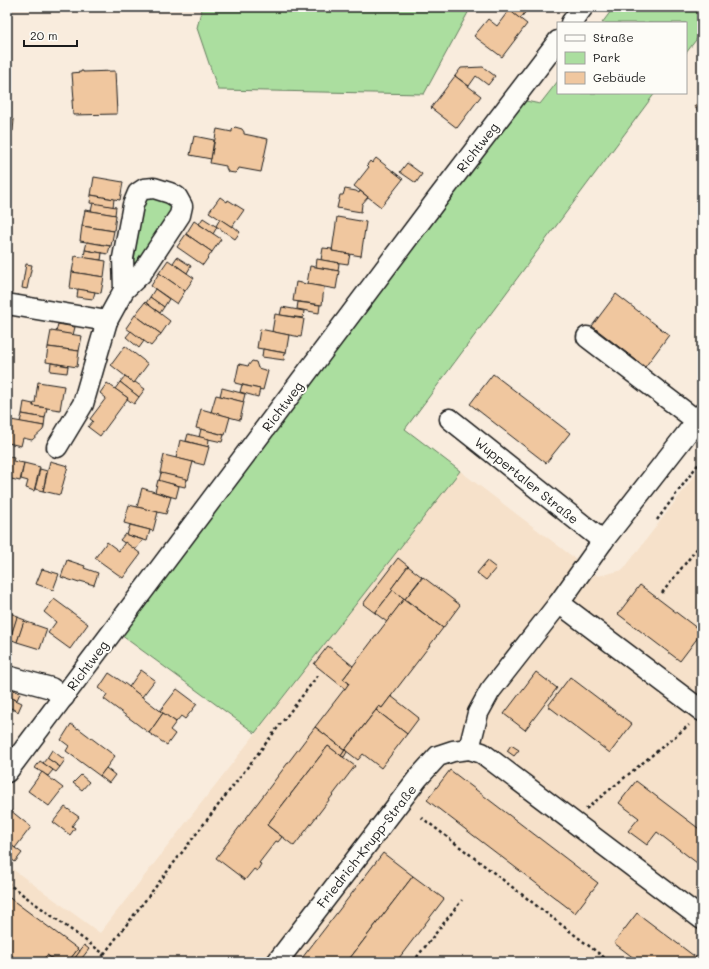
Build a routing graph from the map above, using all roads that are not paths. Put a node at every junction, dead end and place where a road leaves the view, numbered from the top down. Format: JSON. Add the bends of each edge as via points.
{"nodes":[{"id":1,"x":583,"y":7,"type":"edge"},
{"id":2,"x":572,"y":22,"type":"edge"},
{"id":3,"x":557,"y":42,"type":"edge"},
{"id":4,"x":124,"y":290,"type":"junction"},
{"id":5,"x":7,"y":304,"type":"edge"},
{"id":6,"x":107,"y":321,"type":"junction"},
{"id":7,"x":587,"y":337,"type":"dead end"},
{"id":8,"x":699,"y":417,"type":"edge"},
{"id":9,"x":450,"y":419,"type":"dead end"},
{"id":10,"x":57,"y":447,"type":"dead end"},
{"id":11,"x":603,"y":541,"type":"junction"},
{"id":12,"x":559,"y":603,"type":"junction"},
{"id":13,"x":7,"y":676,"type":"edge"},
{"id":14,"x":64,"y":697,"type":"junction"},
{"id":15,"x":696,"y":718,"type":"edge"},
{"id":16,"x":469,"y":749,"type":"junction"},
{"id":17,"x":7,"y":772,"type":"edge"},
{"id":18,"x":702,"y":919,"type":"edge"},
{"id":19,"x":277,"y":962,"type":"edge"}],
"edges":[{"from":1,"to":2,"type":"street"},
{"from":3,"to":14,"type":"street","name":"Richtweg"},
{"from":4,"to":4,"type":"street","via":[[141,274],[180,215],[182,206],[177,197],[170,193],[154,188],[144,189],[138,193],[133,205],[123,258]]},
{"from":4,"to":6,"type":"street"},
{"from":5,"to":6,"type":"street"},
{"from":6,"to":10,"type":"street","via":[[82,404]]},
{"from":7,"to":8,"type":"street"},
{"from":8,"to":11,"type":"street"},
{"from":9,"to":11,"type":"street","name":"Wuppertaler Straße"},
{"from":11,"to":12,"type":"street"},
{"from":12,"to":15,"type":"street"},
{"from":12,"to":16,"type":"street","via":[[490,691],[478,713]]},
{"from":13,"to":14,"type":"street","via":[[51,688]]},
{"from":14,"to":17,"type":"street","name":"Richtweg"},
{"from":16,"to":18,"type":"street","via":[[482,753]]},
{"from":16,"to":19,"type":"street","name":"Friedrich-Krupp-Straße","via":[[438,756],[418,778]]}]}
